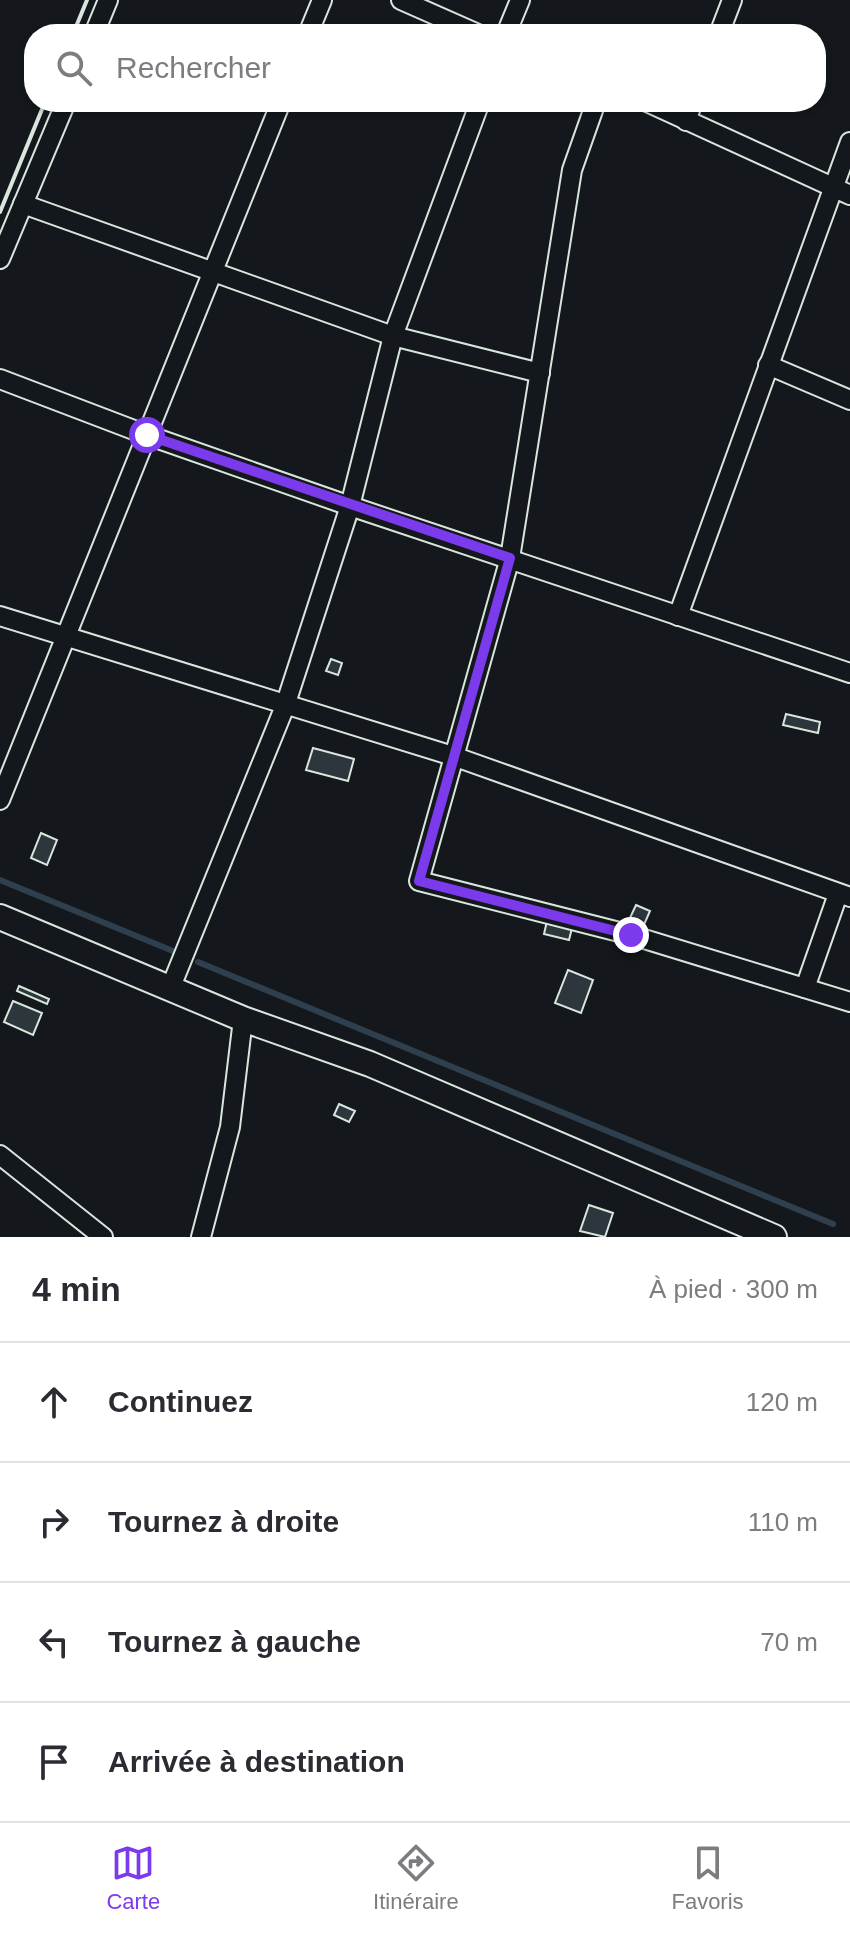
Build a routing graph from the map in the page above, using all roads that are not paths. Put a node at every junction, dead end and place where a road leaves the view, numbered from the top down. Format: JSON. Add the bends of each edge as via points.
{"nodes":[{"id":1,"x":108,"y":0,"type":"edge"},
{"id":2,"x":322,"y":0,"type":"edge"},
{"id":3,"x":401,"y":0,"type":"edge"},
{"id":4,"x":520,"y":0,"type":"edge"},
{"id":5,"x":732,"y":0,"type":"edge"},
{"id":6,"x":98,"y":24,"type":"edge"},
{"id":7,"x":312,"y":24,"type":"edge"},
{"id":8,"x":455,"y":24,"type":"edge"},
{"id":9,"x":510,"y":24,"type":"edge"},
{"id":10,"x":723,"y":24,"type":"edge"},
{"id":11,"x":62,"y":112,"type":"edge"},
{"id":12,"x":277,"y":112,"type":"edge"},
{"id":13,"x":476,"y":112,"type":"edge"},
{"id":14,"x":592,"y":112,"type":"edge"},
{"id":15,"x":668,"y":112,"type":"edge"},
{"id":16,"x":689,"y":112,"type":"edge"},
{"id":17,"x":686,"y":121,"type":"junction"},
{"id":18,"x":850,"y":142,"type":"edge"},
{"id":19,"x":841,"y":191,"type":"edge"},
{"id":20,"x":23,"y":204,"type":"junction"},
{"id":21,"x":0,"y":259,"type":"edge"},
{"id":22,"x":212,"y":273,"type":"junction"},
{"id":23,"x":393,"y":336,"type":"junction"},
{"id":24,"x":768,"y":365,"type":"junction"},
{"id":25,"x":540,"y":373,"type":"junction"},
{"id":26,"x":0,"y":379,"type":"edge"},
{"id":27,"x":850,"y":400,"type":"edge"},
{"id":28,"x":147,"y":435,"type":"junction"},
{"id":29,"x":350,"y":506,"type":"junction"},
{"id":30,"x":510,"y":558,"type":"junction"},
{"id":31,"x":0,"y":616,"type":"edge"},
{"id":32,"x":678,"y":616,"type":"junction"},
{"id":33,"x":66,"y":635,"type":"junction"},
{"id":34,"x":850,"y":673,"type":"edge"},
{"id":35,"x":285,"y":706,"type":"junction"},
{"id":36,"x":453,"y":756,"type":"junction"},
{"id":37,"x":0,"y":800,"type":"edge"},
{"id":38,"x":844,"y":895,"type":"edge"},
{"id":39,"x":0,"y":917,"type":"edge"},
{"id":40,"x":805,"y":988,"type":"junction"},
{"id":41,"x":170,"y":989,"type":"junction"},
{"id":42,"x":850,"y":1002,"type":"edge"},
{"id":43,"x":243,"y":1019,"type":"junction"},
{"id":44,"x":0,"y":1155,"type":"edge"},
{"id":45,"x":103,"y":1237,"type":"edge"},
{"id":46,"x":201,"y":1237,"type":"edge"},
{"id":47,"x":774,"y":1237,"type":"edge"}],
"edges":[{"from":1,"to":6,"type":"street"},
{"from":2,"to":7,"type":"street"},
{"from":3,"to":8,"type":"street"},
{"from":4,"to":9,"type":"street"},
{"from":5,"to":10,"type":"street"},
{"from":11,"to":20,"type":"street"},
{"from":12,"to":22,"type":"street"},
{"from":13,"to":23,"type":"street"},
{"from":14,"to":25,"type":"street","via":[[572,170]]},
{"from":15,"to":17,"type":"street"},
{"from":16,"to":17,"type":"street"},
{"from":17,"to":19,"type":"street"},
{"from":18,"to":19,"type":"street"},
{"from":19,"to":24,"type":"street"},
{"from":20,"to":21,"type":"street"},
{"from":20,"to":22,"type":"street"},
{"from":22,"to":23,"type":"street"},
{"from":22,"to":28,"type":"street"},
{"from":23,"to":25,"type":"street"},
{"from":23,"to":29,"type":"street"},
{"from":24,"to":27,"type":"street"},
{"from":24,"to":32,"type":"street"},
{"from":25,"to":30,"type":"street"},
{"from":26,"to":28,"type":"street"},
{"from":28,"to":29,"type":"street"},
{"from":28,"to":33,"type":"street"},
{"from":29,"to":30,"type":"street"},
{"from":29,"to":35,"type":"street"},
{"from":30,"to":32,"type":"street"},
{"from":30,"to":36,"type":"street"},
{"from":31,"to":33,"type":"street"},
{"from":32,"to":34,"type":"street"},
{"from":33,"to":35,"type":"street"},
{"from":33,"to":37,"type":"street"},
{"from":35,"to":36,"type":"street"},
{"from":35,"to":41,"type":"street"},
{"from":36,"to":38,"type":"street"},
{"from":36,"to":40,"type":"street","via":[[419,881],[631,935]]},
{"from":38,"to":40,"type":"street"},
{"from":39,"to":41,"type":"street"},
{"from":40,"to":42,"type":"street"},
{"from":41,"to":43,"type":"street"},
{"from":43,"to":46,"type":"street","via":[[230,1127]]},
{"from":43,"to":47,"type":"street","via":[[370,1064]]},
{"from":44,"to":45,"type":"street"}]}
